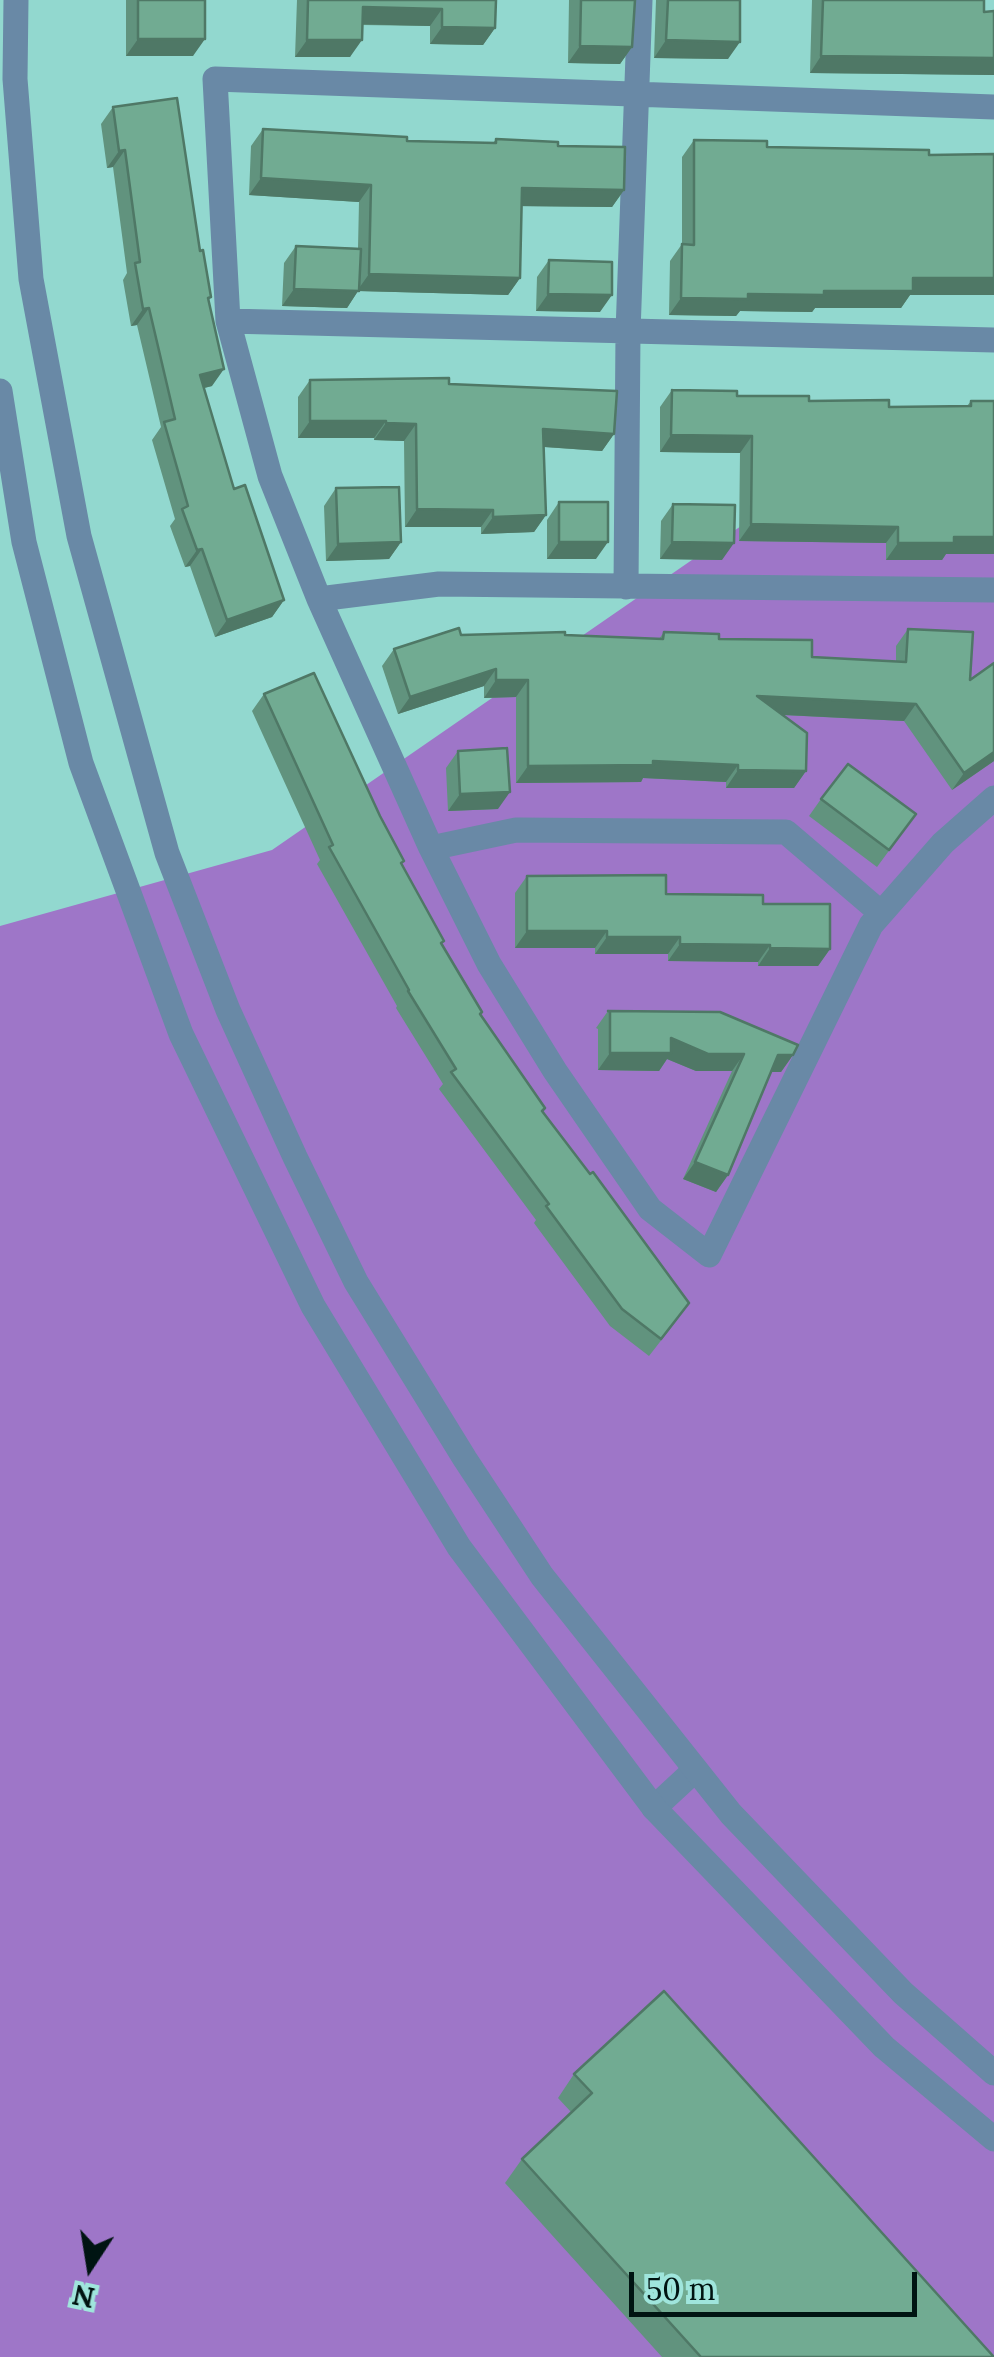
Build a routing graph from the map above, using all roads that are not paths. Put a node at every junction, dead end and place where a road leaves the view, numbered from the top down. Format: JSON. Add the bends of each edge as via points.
{"nodes":[{"id":1,"x":16,"y":0,"type":"edge"},
{"id":2,"x":640,"y":0,"type":"edge"},
{"id":3,"x":637,"y":94,"type":"junction"},
{"id":4,"x":994,"y":107,"type":"edge"},
{"id":5,"x":228,"y":321,"type":"junction"},
{"id":6,"x":628,"y":332,"type":"junction"},
{"id":7,"x":994,"y":340,"type":"edge"},
{"id":8,"x":0,"y":391,"type":"edge"},
{"id":9,"x":626,"y":587,"type":"junction"},
{"id":10,"x":994,"y":590,"type":"edge"},
{"id":11,"x":318,"y":599,"type":"junction"},
{"id":12,"x":994,"y":798,"type":"edge"},
{"id":13,"x":431,"y":848,"type":"junction"},
{"id":14,"x":881,"y":912,"type":"junction"},
{"id":15,"x":696,"y":1770,"type":"junction"},
{"id":16,"x":654,"y":1808,"type":"junction"},
{"id":17,"x":994,"y":2074,"type":"edge"},
{"id":18,"x":994,"y":2139,"type":"edge"}],
"edges":[{"from":1,"to":15,"type":"street","via":[[15,78],[32,278],[79,536],[167,853],[228,1010],[356,1282],[542,1576]]},
{"from":2,"to":3,"type":"street"},
{"from":3,"to":4,"type":"street"},
{"from":3,"to":5,"type":"street","via":[[215,79]]},
{"from":3,"to":6,"type":"street"},
{"from":5,"to":6,"type":"street"},
{"from":5,"to":11,"type":"street","via":[[270,476]]},
{"from":6,"to":7,"type":"street"},
{"from":6,"to":9,"type":"street"},
{"from":8,"to":16,"type":"street","via":[[24,542],[81,763],[180,1034],[314,1306],[459,1548]]},
{"from":9,"to":10,"type":"street"},
{"from":9,"to":11,"type":"street","via":[[439,584]]},
{"from":11,"to":13,"type":"street"},
{"from":12,"to":14,"type":"street"},
{"from":13,"to":14,"type":"street","via":[[516,830],[786,832]]},
{"from":13,"to":14,"type":"street","via":[[490,964],[650,1209],[709,1255]]},
{"from":15,"to":16,"type":"street"},
{"from":15,"to":17,"type":"street","via":[[902,1993]]},
{"from":16,"to":18,"type":"street","via":[[884,2047]]}]}
